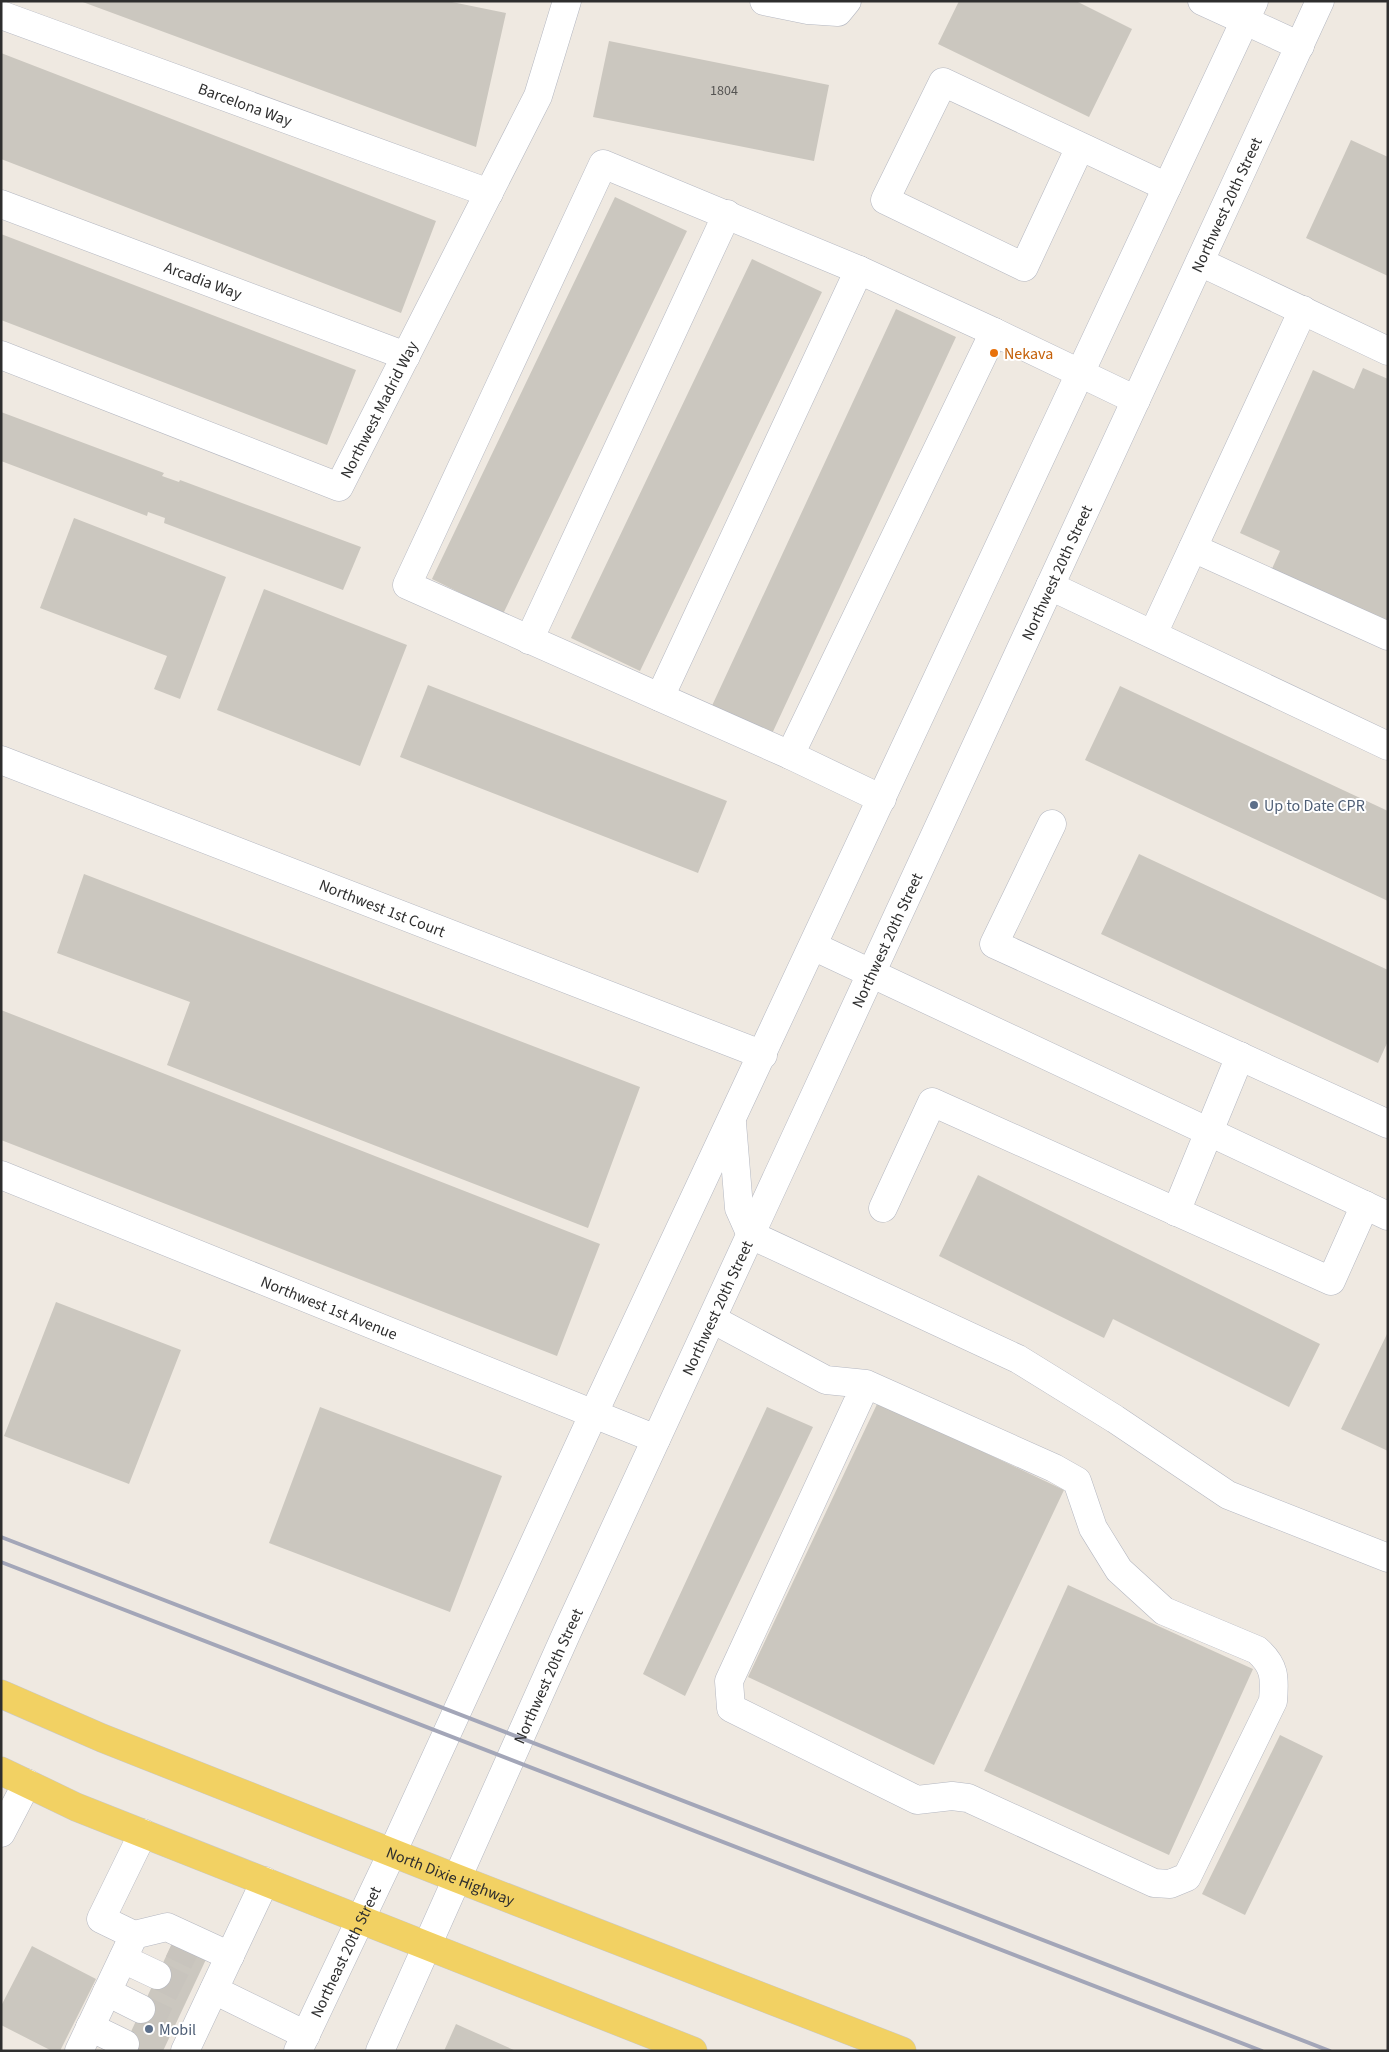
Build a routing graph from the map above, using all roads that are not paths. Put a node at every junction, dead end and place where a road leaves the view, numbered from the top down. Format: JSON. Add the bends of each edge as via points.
{"nodes":[{"id":1,"x":568,"y":1,"type":"edge"},
{"id":2,"x":764,"y":1,"type":"edge"},
{"id":3,"x":847,"y":1,"type":"edge"},
{"id":4,"x":1202,"y":1,"type":"edge"},
{"id":5,"x":1320,"y":1,"type":"edge"},
{"id":6,"x":1249,"y":11,"type":"edge"},
{"id":7,"x":1,"y":15,"type":"edge"},
{"id":8,"x":1300,"y":46,"type":"junction"},
{"id":9,"x":1080,"y":147,"type":"junction"},
{"id":10,"x":1167,"y":188,"type":"junction"},
{"id":11,"x":489,"y":193,"type":"junction"},
{"id":12,"x":1,"y":204,"type":"edge"},
{"id":13,"x":727,"y":214,"type":"junction"},
{"id":14,"x":1200,"y":262,"type":"junction"},
{"id":15,"x":859,"y":270,"type":"junction"},
{"id":16,"x":1302,"y":310,"type":"junction"},
{"id":17,"x":994,"y":332,"type":"junction"},
{"id":18,"x":1388,"y":351,"type":"edge"},
{"id":19,"x":1,"y":356,"type":"edge"},
{"id":20,"x":406,"y":356,"type":"junction"},
{"id":21,"x":1080,"y":374,"type":"junction"},
{"id":22,"x":1136,"y":400,"type":"junction"},
{"id":23,"x":1193,"y":548,"type":"junction"},
{"id":24,"x":1050,"y":586,"type":"junction"},
{"id":25,"x":1153,"y":634,"type":"junction"},
{"id":26,"x":1388,"y":636,"type":"edge"},
{"id":27,"x":529,"y":640,"type":"junction"},
{"id":28,"x":660,"y":697,"type":"junction"},
{"id":29,"x":1388,"y":746,"type":"edge"},
{"id":30,"x":790,"y":755,"type":"junction"},
{"id":31,"x":1,"y":760,"type":"edge"},
{"id":32,"x":882,"y":799,"type":"junction"},
{"id":33,"x":1052,"y":824,"type":"dead end"},
{"id":34,"x":813,"y":946,"type":"junction"},
{"id":35,"x":872,"y":974,"type":"junction"},
{"id":36,"x":763,"y":1054,"type":"junction"},
{"id":37,"x":1240,"y":1056,"type":"junction"},
{"id":38,"x":732,"y":1119,"type":"junction"},
{"id":39,"x":1388,"y":1124,"type":"edge"},
{"id":40,"x":1209,"y":1132,"type":"junction"},
{"id":41,"x":1,"y":1175,"type":"edge"},
{"id":42,"x":883,"y":1208,"type":"dead end"},
{"id":43,"x":1376,"y":1210,"type":"edge"},
{"id":44,"x":1176,"y":1212,"type":"junction"},
{"id":45,"x":751,"y":1235,"type":"junction"},
{"id":46,"x":712,"y":1319,"type":"junction"},
{"id":47,"x":866,"y":1384,"type":"junction"},
{"id":48,"x":593,"y":1415,"type":"junction"},
{"id":49,"x":656,"y":1439,"type":"junction"},
{"id":50,"x":1388,"y":1558,"type":"edge"},
{"id":51,"x":1,"y":1694,"type":"edge"},
{"id":52,"x":1,"y":1771,"type":"edge"},
{"id":53,"x":27,"y":1784,"type":"junction"},
{"id":54,"x":1,"y":1832,"type":"edge"},
{"id":55,"x":143,"y":1833,"type":"junction"},
{"id":56,"x":392,"y":1853,"type":"junction"},
{"id":57,"x":456,"y":1878,"type":"junction"},
{"id":58,"x":265,"y":1882,"type":"junction"},
{"id":59,"x":361,"y":1919,"type":"junction"},
{"id":60,"x":135,"y":1942,"type":"junction"},
{"id":61,"x":172,"y":1944,"type":"tunnel mouth"},
{"id":62,"x":426,"y":1946,"type":"junction"},
{"id":63,"x":157,"y":1975,"type":"tunnel mouth"},
{"id":64,"x":212,"y":1978,"type":"junction"},
{"id":65,"x":107,"y":1992,"type":"junction"},
{"id":66,"x":142,"y":2009,"type":"tunnel mouth"},
{"id":67,"x":185,"y":2036,"type":"edge"},
{"id":68,"x":84,"y":2039,"type":"edge"},
{"id":69,"x":302,"y":2043,"type":"edge"},
{"id":70,"x":125,"y":2044,"type":"dead end"},
{"id":71,"x":380,"y":2051,"type":"edge"},
{"id":72,"x":693,"y":2051,"type":"edge"},
{"id":73,"x":902,"y":2051,"type":"edge"}],
"edges":[{"from":1,"to":11,"type":"street","name":"Northwest Madrid Way","via":[[538,96]]},
{"from":2,"to":3,"type":"street","via":[[838,12]]},
{"from":4,"to":6,"type":"street"},
{"from":5,"to":8,"type":"street","name":"Northwest 20th Street"},
{"from":6,"to":8,"type":"street"},
{"from":6,"to":10,"type":"street"},
{"from":7,"to":11,"type":"street","name":"Barcelona Way"},
{"from":8,"to":14,"type":"street","name":"Northwest 20th Street"},
{"from":9,"to":9,"type":"street","via":[[943,82],[885,200],[1024,267]]},
{"from":9,"to":10,"type":"street"},
{"from":10,"to":21,"type":"street"},
{"from":11,"to":20,"type":"street","name":"Northwest Madrid Way"},
{"from":12,"to":20,"type":"street","name":"Arcadia Way"},
{"from":13,"to":15,"type":"street"},
{"from":13,"to":27,"type":"street"},
{"from":13,"to":27,"type":"street","via":[[603,164],[407,585]]},
{"from":14,"to":16,"type":"street"},
{"from":14,"to":22,"type":"street","name":"Northwest 20th Street"},
{"from":15,"to":17,"type":"street"},
{"from":15,"to":28,"type":"street"},
{"from":16,"to":18,"type":"street"},
{"from":16,"to":23,"type":"street"},
{"from":17,"to":21,"type":"street"},
{"from":17,"to":30,"type":"street"},
{"from":19,"to":20,"type":"street","name":"Northwest Madrid Way","via":[[339,487]]},
{"from":21,"to":22,"type":"street"},
{"from":21,"to":32,"type":"street"},
{"from":22,"to":24,"type":"street","name":"Northwest 20th Street"},
{"from":23,"to":25,"type":"street"},
{"from":23,"to":26,"type":"street"},
{"from":24,"to":25,"type":"street"},
{"from":24,"to":35,"type":"street","name":"Northwest 20th Street"},
{"from":25,"to":29,"type":"street"},
{"from":27,"to":28,"type":"street"},
{"from":28,"to":30,"type":"street"},
{"from":30,"to":32,"type":"street"},
{"from":31,"to":36,"type":"street","name":"Northwest 1st Court"},
{"from":32,"to":34,"type":"street"},
{"from":33,"to":37,"type":"street","via":[[994,944]]},
{"from":34,"to":35,"type":"street"},
{"from":34,"to":36,"type":"street"},
{"from":35,"to":40,"type":"street"},
{"from":35,"to":45,"type":"street","name":"Northwest 20th Street"},
{"from":36,"to":38,"type":"street"},
{"from":37,"to":39,"type":"street"},
{"from":37,"to":40,"type":"street"},
{"from":38,"to":45,"type":"street","via":[[739,1208]]},
{"from":38,"to":48,"type":"street"},
{"from":40,"to":43,"type":"street"},
{"from":40,"to":44,"type":"street"},
{"from":41,"to":48,"type":"street","name":"Northwest 1st Avenue"},
{"from":42,"to":44,"type":"street","via":[[932,1102]]},
{"from":43,"to":44,"type":"street","via":[[1331,1281]]},
{"from":45,"to":46,"type":"street","name":"Northwest 20th Street"},
{"from":45,"to":50,"type":"street","via":[[1018,1359],[1228,1495]]},
{"from":46,"to":47,"type":"street","via":[[826,1380]]},
{"from":46,"to":49,"type":"street","name":"Northwest 20th Street"},
{"from":47,"to":47,"type":"street","via":[[1077,1481],[1093,1528],[1119,1570],[1164,1611],[1257,1650],[1269,1660],[1275,1679],[1273,1701],[1187,1877],[1170,1884],[1154,1883],[968,1798],[952,1796],[917,1800],[732,1708],[729,1681]]},
{"from":48,"to":49,"type":"street","name":"Northwest 1st Avenue"},
{"from":48,"to":56,"type":"street"},
{"from":49,"to":57,"type":"street","name":"Northwest 20th Street"},
{"from":51,"to":56,"type":"main road","name":"North Dixie Highway","via":[[102,1738]]},
{"from":52,"to":53,"type":"main road"},
{"from":53,"to":54,"type":"street"},
{"from":53,"to":55,"type":"main road"},
{"from":55,"to":58,"type":"main road"},
{"from":55,"to":60,"type":"street","via":[[101,1919]]},
{"from":56,"to":57,"type":"main road","name":"North Dixie Highway"},
{"from":56,"to":59,"type":"street","name":"Northeast 20th Street"},
{"from":57,"to":62,"type":"street"},
{"from":57,"to":73,"type":"main road","name":"North Dixie Highway"},
{"from":58,"to":59,"type":"main road"},
{"from":58,"to":64,"type":"street"},
{"from":59,"to":62,"type":"main road"},
{"from":59,"to":69,"type":"street","name":"Northeast 20th Street"},
{"from":60,"to":61,"type":"street"},
{"from":60,"to":63,"type":"street"},
{"from":60,"to":64,"type":"street","via":[[167,1927]]},
{"from":60,"to":65,"type":"street"},
{"from":62,"to":71,"type":"street"},
{"from":62,"to":72,"type":"main road"},
{"from":64,"to":67,"type":"street"},
{"from":64,"to":69,"type":"street"},
{"from":65,"to":66,"type":"street"},
{"from":65,"to":68,"type":"street"},
{"from":68,"to":70,"type":"street"}]}
